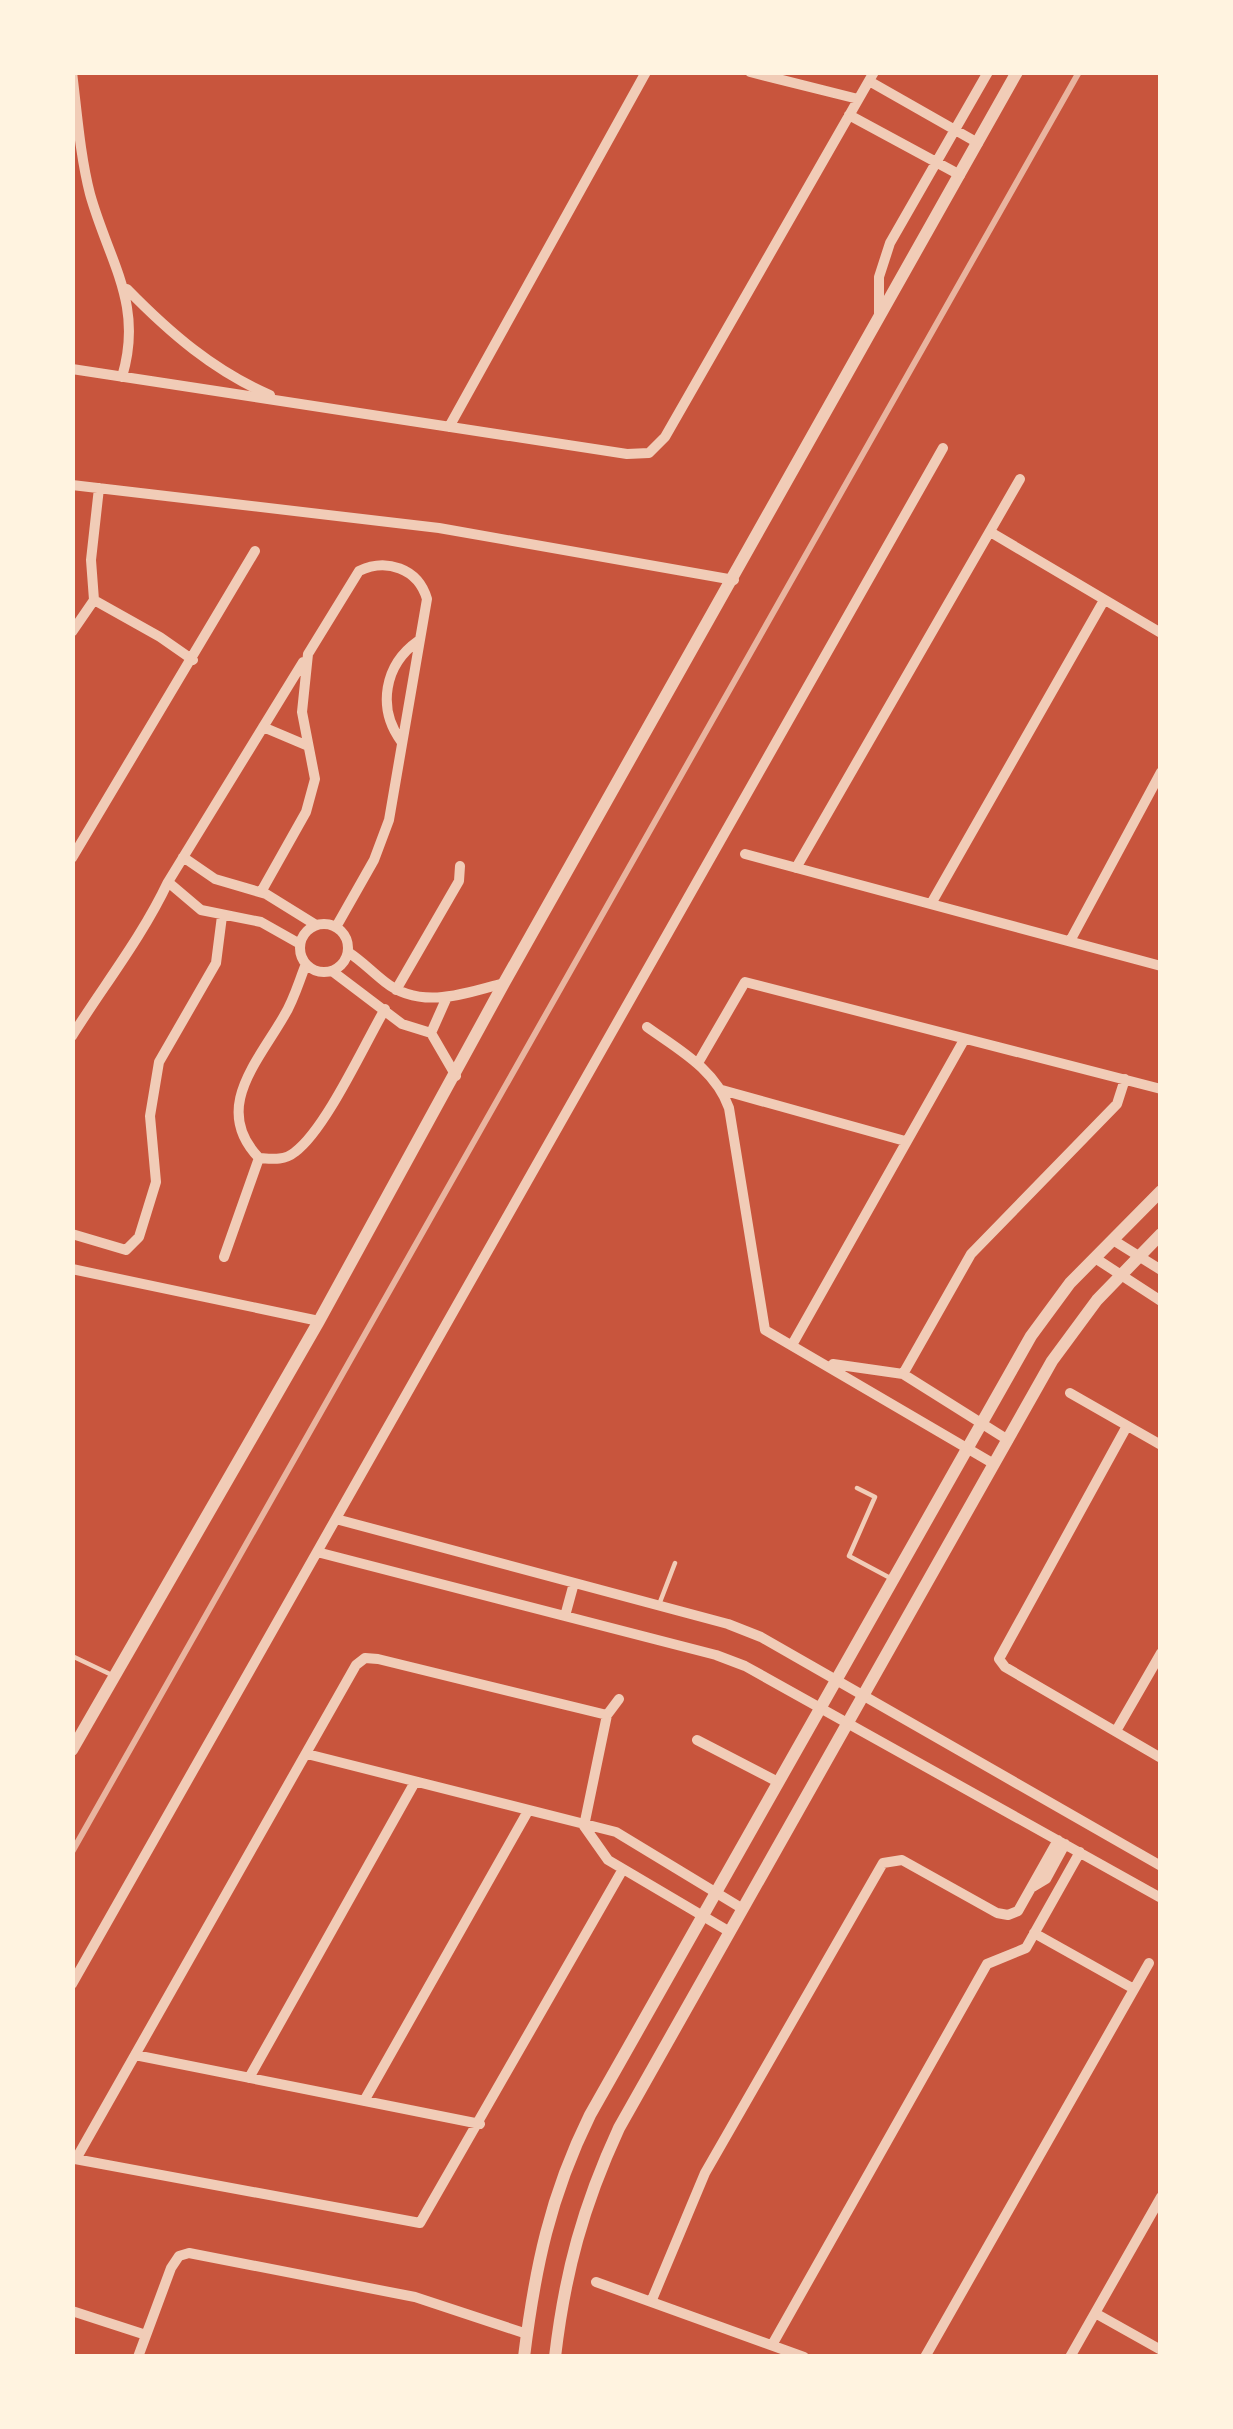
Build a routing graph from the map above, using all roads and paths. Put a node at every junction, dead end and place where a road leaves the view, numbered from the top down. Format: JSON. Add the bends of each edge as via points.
{"nodes":[{"id":1,"x":72,"y":72,"type":"edge"},
{"id":2,"x":646,"y":72,"type":"edge"},
{"id":3,"x":750,"y":72,"type":"edge"},
{"id":4,"x":988,"y":72,"type":"edge"},
{"id":5,"x":1017,"y":72,"type":"edge"},
{"id":6,"x":871,"y":76,"type":"edge"},
{"id":7,"x":858,"y":99,"type":"junction"},
{"id":8,"x":849,"y":115,"type":"junction"},
{"id":9,"x":954,"y":129,"type":"junction"},
{"id":10,"x":978,"y":142,"type":"junction"},
{"id":11,"x":936,"y":162,"type":"junction"},
{"id":12,"x":78,"y":167,"type":"edge"},
{"id":13,"x":960,"y":175,"type":"junction"},
{"id":14,"x":125,"y":287,"type":"junction"},
{"id":15,"x":879,"y":319,"type":"junction"},
{"id":16,"x":72,"y":369,"type":"edge"},
{"id":17,"x":122,"y":377,"type":"junction"},
{"id":18,"x":284,"y":401,"type":"junction"},
{"id":19,"x":449,"y":427,"type":"junction"},
{"id":20,"x":943,"y":448,"type":"dead end"},
{"id":21,"x":1020,"y":479,"type":"dead end"},
{"id":22,"x":72,"y":485,"type":"edge"},
{"id":23,"x":98,"y":488,"type":"junction"},
{"id":24,"x":992,"y":533,"type":"junction"},
{"id":25,"x":255,"y":551,"type":"dead end"},
{"id":26,"x":734,"y":580,"type":"junction"},
{"id":27,"x":94,"y":600,"type":"junction"},
{"id":28,"x":1103,"y":602,"type":"junction"},
{"id":29,"x":72,"y":632,"type":"edge"},
{"id":30,"x":1161,"y":634,"type":"edge"},
{"id":31,"x":418,"y":640,"type":"junction"},
{"id":32,"x":308,"y":654,"type":"junction"},
{"id":33,"x":193,"y":660,"type":"junction"},
{"id":34,"x":263,"y":727,"type":"junction"},
{"id":35,"x":401,"y":741,"type":"junction"},
{"id":36,"x":308,"y":746,"type":"junction"},
{"id":37,"x":1161,"y":772,"type":"edge"},
{"id":38,"x":745,"y":854,"type":"dead end"},
{"id":39,"x":183,"y":857,"type":"junction"},
{"id":40,"x":72,"y":858,"type":"edge"},
{"id":41,"x":460,"y":866,"type":"dead end"},
{"id":42,"x":796,"y":868,"type":"junction"},
{"id":43,"x":168,"y":883,"type":"junction"},
{"id":44,"x":261,"y":892,"type":"junction"},
{"id":45,"x":932,"y":902,"type":"junction"},
{"id":46,"x":222,"y":916,"type":"junction"},
{"id":47,"x":316,"y":925,"type":"junction"},
{"id":48,"x":336,"y":927,"type":"junction"},
{"id":49,"x":1070,"y":941,"type":"junction"},
{"id":50,"x":300,"y":944,"type":"junction"},
{"id":51,"x":348,"y":952,"type":"junction"},
{"id":52,"x":306,"y":964,"type":"junction"},
{"id":53,"x":1161,"y":966,"type":"edge"},
{"id":54,"x":332,"y":971,"type":"junction"},
{"id":55,"x":504,"y":983,"type":"junction"},
{"id":56,"x":396,"y":990,"type":"junction"},
{"id":57,"x":447,"y":997,"type":"junction"},
{"id":58,"x":385,"y":1009,"type":"junction"},
{"id":59,"x":647,"y":1027,"type":"dead end"},
{"id":60,"x":431,"y":1033,"type":"junction"},
{"id":61,"x":72,"y":1036,"type":"edge"},
{"id":62,"x":964,"y":1040,"type":"junction"},
{"id":63,"x":698,"y":1063,"type":"junction"},
{"id":64,"x":456,"y":1076,"type":"junction"},
{"id":65,"x":1125,"y":1079,"type":"junction"},
{"id":66,"x":1161,"y":1089,"type":"edge"},
{"id":67,"x":722,"y":1090,"type":"junction"},
{"id":68,"x":905,"y":1141,"type":"junction"},
{"id":69,"x":259,"y":1158,"type":"junction"},
{"id":70,"x":1161,"y":1191,"type":"edge"},
{"id":71,"x":72,"y":1234,"type":"edge"},
{"id":72,"x":1161,"y":1234,"type":"edge"},
{"id":73,"x":1113,"y":1240,"type":"junction"},
{"id":74,"x":224,"y":1257,"type":"dead end"},
{"id":75,"x":1095,"y":1258,"type":"junction"},
{"id":76,"x":1138,"y":1258,"type":"junction"},
{"id":77,"x":72,"y":1269,"type":"edge"},
{"id":78,"x":1161,"y":1270,"type":"edge"},
{"id":79,"x":1120,"y":1276,"type":"junction"},
{"id":80,"x":1161,"y":1300,"type":"edge"},
{"id":81,"x":319,"y":1321,"type":"junction"},
{"id":82,"x":792,"y":1345,"type":"junction"},
{"id":83,"x":822,"y":1363,"type":"junction"},
{"id":84,"x":903,"y":1374,"type":"junction"},
{"id":85,"x":1070,"y":1393,"type":"dead end"},
{"id":86,"x":982,"y":1424,"type":"junction"},
{"id":87,"x":1127,"y":1426,"type":"junction"},
{"id":88,"x":1008,"y":1439,"type":"junction"},
{"id":89,"x":1161,"y":1445,"type":"edge"},
{"id":90,"x":968,"y":1447,"type":"junction"},
{"id":91,"x":994,"y":1464,"type":"junction"},
{"id":92,"x":857,"y":1488,"type":"dead end"},
{"id":93,"x":335,"y":1519,"type":"junction"},
{"id":94,"x":317,"y":1552,"type":"junction"},
{"id":95,"x":675,"y":1563,"type":"dead end"},
{"id":96,"x":893,"y":1579,"type":"junction"},
{"id":97,"x":574,"y":1583,"type":"junction"},
{"id":98,"x":658,"y":1606,"type":"junction"},
{"id":99,"x":565,"y":1616,"type":"junction"},
{"id":100,"x":1161,"y":1653,"type":"edge"},
{"id":101,"x":72,"y":1655,"type":"edge"},
{"id":102,"x":114,"y":1676,"type":"junction"},
{"id":103,"x":837,"y":1678,"type":"junction"},
{"id":104,"x":864,"y":1694,"type":"junction"},
{"id":105,"x":619,"y":1699,"type":"dead end"},
{"id":106,"x":821,"y":1706,"type":"junction"},
{"id":107,"x":607,"y":1715,"type":"junction"},
{"id":108,"x":849,"y":1722,"type":"junction"},
{"id":109,"x":1116,"y":1731,"type":"junction"},
{"id":110,"x":697,"y":1740,"type":"dead end"},
{"id":111,"x":72,"y":1750,"type":"edge"},
{"id":112,"x":307,"y":1754,"type":"junction"},
{"id":113,"x":1161,"y":1758,"type":"edge"},
{"id":114,"x":416,"y":1782,"type":"junction"},
{"id":115,"x":778,"y":1782,"type":"junction"},
{"id":116,"x":528,"y":1811,"type":"junction"},
{"id":117,"x":584,"y":1826,"type":"junction"},
{"id":118,"x":1061,"y":1842,"type":"junction"},
{"id":119,"x":1080,"y":1852,"type":"junction"},
{"id":120,"x":1161,"y":1866,"type":"edge"},
{"id":121,"x":623,"y":1869,"type":"junction"},
{"id":122,"x":716,"y":1893,"type":"junction"},
{"id":123,"x":1161,"y":1898,"type":"edge"},
{"id":124,"x":743,"y":1909,"type":"junction"},
{"id":125,"x":703,"y":1916,"type":"junction"},
{"id":126,"x":730,"y":1931,"type":"junction"},
{"id":127,"x":1034,"y":1933,"type":"junction"},
{"id":128,"x":1148,"y":1964,"type":"dead end"},
{"id":129,"x":72,"y":1984,"type":"edge"},
{"id":130,"x":1134,"y":1989,"type":"junction"},
{"id":131,"x":135,"y":2056,"type":"junction"},
{"id":132,"x":249,"y":2078,"type":"junction"},
{"id":133,"x":364,"y":2101,"type":"junction"},
{"id":134,"x":480,"y":2124,"type":"junction"},
{"id":135,"x":74,"y":2159,"type":"edge"},
{"id":136,"x":1161,"y":2197,"type":"edge"},
{"id":137,"x":536,"y":2265,"type":"junction"},
{"id":138,"x":567,"y":2270,"type":"junction"},
{"id":139,"x":596,"y":2282,"type":"dead end"},
{"id":140,"x":651,"y":2302,"type":"junction"},
{"id":141,"x":72,"y":2311,"type":"edge"},
{"id":142,"x":1095,"y":2313,"type":"junction"},
{"id":143,"x":527,"y":2334,"type":"junction"},
{"id":144,"x":146,"y":2335,"type":"junction"},
{"id":145,"x":772,"y":2345,"type":"junction"},
{"id":146,"x":1161,"y":2350,"type":"edge"},
{"id":147,"x":138,"y":2357,"type":"edge"},
{"id":148,"x":524,"y":2357,"type":"edge"},
{"id":149,"x":555,"y":2357,"type":"edge"},
{"id":150,"x":803,"y":2357,"type":"edge"},
{"id":151,"x":925,"y":2357,"type":"edge"},
{"id":152,"x":1070,"y":2357,"type":"edge"}],
"edges":[{"from":1,"to":12,"type":"street"},
{"from":2,"to":19,"type":"street"},
{"from":3,"to":7,"type":"street"},
{"from":4,"to":9,"type":"street"},
{"from":5,"to":10,"type":"street"},
{"from":6,"to":7,"type":"street"},
{"from":6,"to":9,"type":"street"},
{"from":7,"to":8,"type":"street"},
{"from":8,"to":11,"type":"street"},
{"from":8,"to":19,"type":"street","via":[[656,448],[638,456]]},
{"from":9,"to":10,"type":"street"},
{"from":9,"to":11,"type":"street"},
{"from":10,"to":13,"type":"street"},
{"from":11,"to":13,"type":"street"},
{"from":11,"to":15,"type":"street","via":[[884,260]]},
{"from":12,"to":14,"type":"street"},
{"from":13,"to":15,"type":"street"},
{"from":14,"to":17,"type":"street","via":[[131,322]]},
{"from":14,"to":18,"type":"street","via":[[197,353]]},
{"from":15,"to":26,"type":"street"},
{"from":16,"to":17,"type":"street"},
{"from":17,"to":18,"type":"street"},
{"from":18,"to":19,"type":"street"},
{"from":20,"to":93,"type":"street"},
{"from":21,"to":24,"type":"street"},
{"from":22,"to":23,"type":"street"},
{"from":23,"to":26,"type":"street","via":[[439,528]]},
{"from":23,"to":27,"type":"street"},
{"from":24,"to":28,"type":"street"},
{"from":24,"to":42,"type":"street"},
{"from":25,"to":33,"type":"street"},
{"from":26,"to":55,"type":"street"},
{"from":27,"to":29,"type":"street"},
{"from":27,"to":33,"type":"street"},
{"from":28,"to":30,"type":"street"},
{"from":28,"to":45,"type":"street"},
{"from":31,"to":32,"type":"street","via":[[423,587],[398,567],[373,564],[358,571]]},
{"from":31,"to":35,"type":"street"},
{"from":31,"to":35,"type":"street","via":[[398,659],[388,690],[388,723]]},
{"from":32,"to":34,"type":"street"},
{"from":32,"to":36,"type":"street"},
{"from":33,"to":40,"type":"street"},
{"from":34,"to":36,"type":"street"},
{"from":34,"to":39,"type":"street"},
{"from":35,"to":48,"type":"street","via":[[389,820]]},
{"from":36,"to":44,"type":"street","via":[[315,779],[306,812]]},
{"from":37,"to":49,"type":"street"},
{"from":38,"to":42,"type":"street"},
{"from":39,"to":43,"type":"street"},
{"from":39,"to":44,"type":"street","via":[[215,879]]},
{"from":41,"to":56,"type":"street"},
{"from":42,"to":45,"type":"street"},
{"from":43,"to":46,"type":"street"},
{"from":43,"to":61,"type":"street"},
{"from":44,"to":47,"type":"street"},
{"from":45,"to":49,"type":"street"},
{"from":46,"to":50,"type":"street","via":[[261,922]]},
{"from":46,"to":71,"type":"street","via":[[216,963],[156,1073],[156,1182],[139,1237],[117,1250]]},
{"from":47,"to":48,"type":"street"},
{"from":47,"to":50,"type":"street"},
{"from":48,"to":51,"type":"street"},
{"from":49,"to":53,"type":"street"},
{"from":50,"to":52,"type":"street"},
{"from":51,"to":54,"type":"street"},
{"from":51,"to":56,"type":"street"},
{"from":52,"to":54,"type":"street"},
{"from":52,"to":69,"type":"street","via":[[241,1094],[242,1140]]},
{"from":54,"to":58,"type":"street"},
{"from":55,"to":57,"type":"street"},
{"from":55,"to":64,"type":"street"},
{"from":56,"to":57,"type":"street","via":[[417,999]]},
{"from":57,"to":60,"type":"street"},
{"from":58,"to":60,"type":"street"},
{"from":58,"to":69,"type":"street","via":[[315,1130],[294,1154]]},
{"from":59,"to":63,"type":"street"},
{"from":60,"to":64,"type":"street"},
{"from":62,"to":63,"type":"street","via":[[745,982]]},
{"from":62,"to":65,"type":"street"},
{"from":62,"to":68,"type":"street"},
{"from":63,"to":67,"type":"street"},
{"from":64,"to":81,"type":"street"},
{"from":65,"to":66,"type":"street"},
{"from":65,"to":84,"type":"street","via":[[1117,1104],[971,1254]]},
{"from":67,"to":68,"type":"street"},
{"from":67,"to":82,"type":"street","via":[[765,1330]]},
{"from":68,"to":82,"type":"street"},
{"from":69,"to":74,"type":"street"},
{"from":70,"to":73,"type":"street"},
{"from":72,"to":76,"type":"street"},
{"from":73,"to":75,"type":"street"},
{"from":73,"to":76,"type":"street"},
{"from":75,"to":79,"type":"street"},
{"from":75,"to":86,"type":"street","via":[[1041,1322]]},
{"from":76,"to":78,"type":"street"},
{"from":76,"to":79,"type":"street"},
{"from":77,"to":81,"type":"street"},
{"from":79,"to":80,"type":"street"},
{"from":79,"to":88,"type":"street","via":[[1078,1322]]},
{"from":81,"to":102,"type":"street"},
{"from":82,"to":83,"type":"street"},
{"from":83,"to":84,"type":"street"},
{"from":83,"to":90,"type":"street"},
{"from":84,"to":86,"type":"street"},
{"from":85,"to":87,"type":"street"},
{"from":86,"to":88,"type":"street"},
{"from":86,"to":90,"type":"street"},
{"from":87,"to":89,"type":"street"},
{"from":87,"to":109,"type":"street","via":[[998,1659]]},
{"from":88,"to":91,"type":"street"},
{"from":90,"to":91,"type":"street"},
{"from":90,"to":96,"type":"street"},
{"from":91,"to":104,"type":"street"},
{"from":92,"to":96,"type":"lane","via":[[874,1498],[849,1556]]},
{"from":93,"to":94,"type":"street"},
{"from":93,"to":97,"type":"street"},
{"from":94,"to":99,"type":"street"},
{"from":94,"to":129,"type":"street"},
{"from":95,"to":98,"type":"lane"},
{"from":96,"to":103,"type":"street"},
{"from":97,"to":98,"type":"street"},
{"from":97,"to":99,"type":"street"},
{"from":98,"to":103,"type":"street","via":[[761,1637]]},
{"from":99,"to":106,"type":"street","via":[[716,1655]]},
{"from":100,"to":109,"type":"street"},
{"from":101,"to":102,"type":"lane"},
{"from":102,"to":111,"type":"street"},
{"from":103,"to":104,"type":"street"},
{"from":103,"to":106,"type":"street"},
{"from":104,"to":108,"type":"street"},
{"from":104,"to":120,"type":"street"},
{"from":105,"to":107,"type":"street"},
{"from":106,"to":108,"type":"street"},
{"from":106,"to":115,"type":"street"},
{"from":107,"to":112,"type":"street","via":[[364,1658]]},
{"from":107,"to":117,"type":"street"},
{"from":108,"to":118,"type":"street"},
{"from":108,"to":124,"type":"street"},
{"from":109,"to":113,"type":"street"},
{"from":110,"to":115,"type":"street"},
{"from":112,"to":114,"type":"street"},
{"from":112,"to":131,"type":"street"},
{"from":114,"to":116,"type":"street"},
{"from":114,"to":132,"type":"street"},
{"from":115,"to":122,"type":"street"},
{"from":116,"to":117,"type":"street"},
{"from":116,"to":133,"type":"street"},
{"from":117,"to":121,"type":"street"},
{"from":117,"to":122,"type":"street","via":[[616,1832]]},
{"from":118,"to":119,"type":"street"},
{"from":118,"to":140,"type":"street","via":[[1046,1879],[1008,1915],[902,1860],[883,1863],[706,2173]]},
{"from":119,"to":123,"type":"street"},
{"from":119,"to":127,"type":"street"},
{"from":121,"to":125,"type":"street"},
{"from":121,"to":134,"type":"street"},
{"from":122,"to":124,"type":"street"},
{"from":122,"to":125,"type":"street"},
{"from":124,"to":126,"type":"street"},
{"from":125,"to":126,"type":"street"},
{"from":125,"to":137,"type":"street","via":[[571,2153]]},
{"from":126,"to":138,"type":"street","via":[[619,2128]]},
{"from":127,"to":130,"type":"street"},
{"from":127,"to":145,"type":"street","via":[[1026,1948],[987,1964]]},
{"from":128,"to":130,"type":"street"},
{"from":130,"to":151,"type":"street"},
{"from":131,"to":132,"type":"street"},
{"from":131,"to":135,"type":"street"},
{"from":132,"to":133,"type":"street"},
{"from":133,"to":134,"type":"street"},
{"from":134,"to":135,"type":"street","via":[[420,2222]]},
{"from":136,"to":142,"type":"street"},
{"from":137,"to":138,"type":"street"},
{"from":137,"to":143,"type":"street"},
{"from":138,"to":149,"type":"street"},
{"from":139,"to":140,"type":"street"},
{"from":140,"to":145,"type":"street"},
{"from":141,"to":144,"type":"street"},
{"from":142,"to":146,"type":"street"},
{"from":142,"to":152,"type":"street"},
{"from":143,"to":144,"type":"street","via":[[415,2297],[189,2253],[171,2268]]},
{"from":143,"to":148,"type":"street"},
{"from":144,"to":147,"type":"street"},
{"from":145,"to":150,"type":"street"}]}
